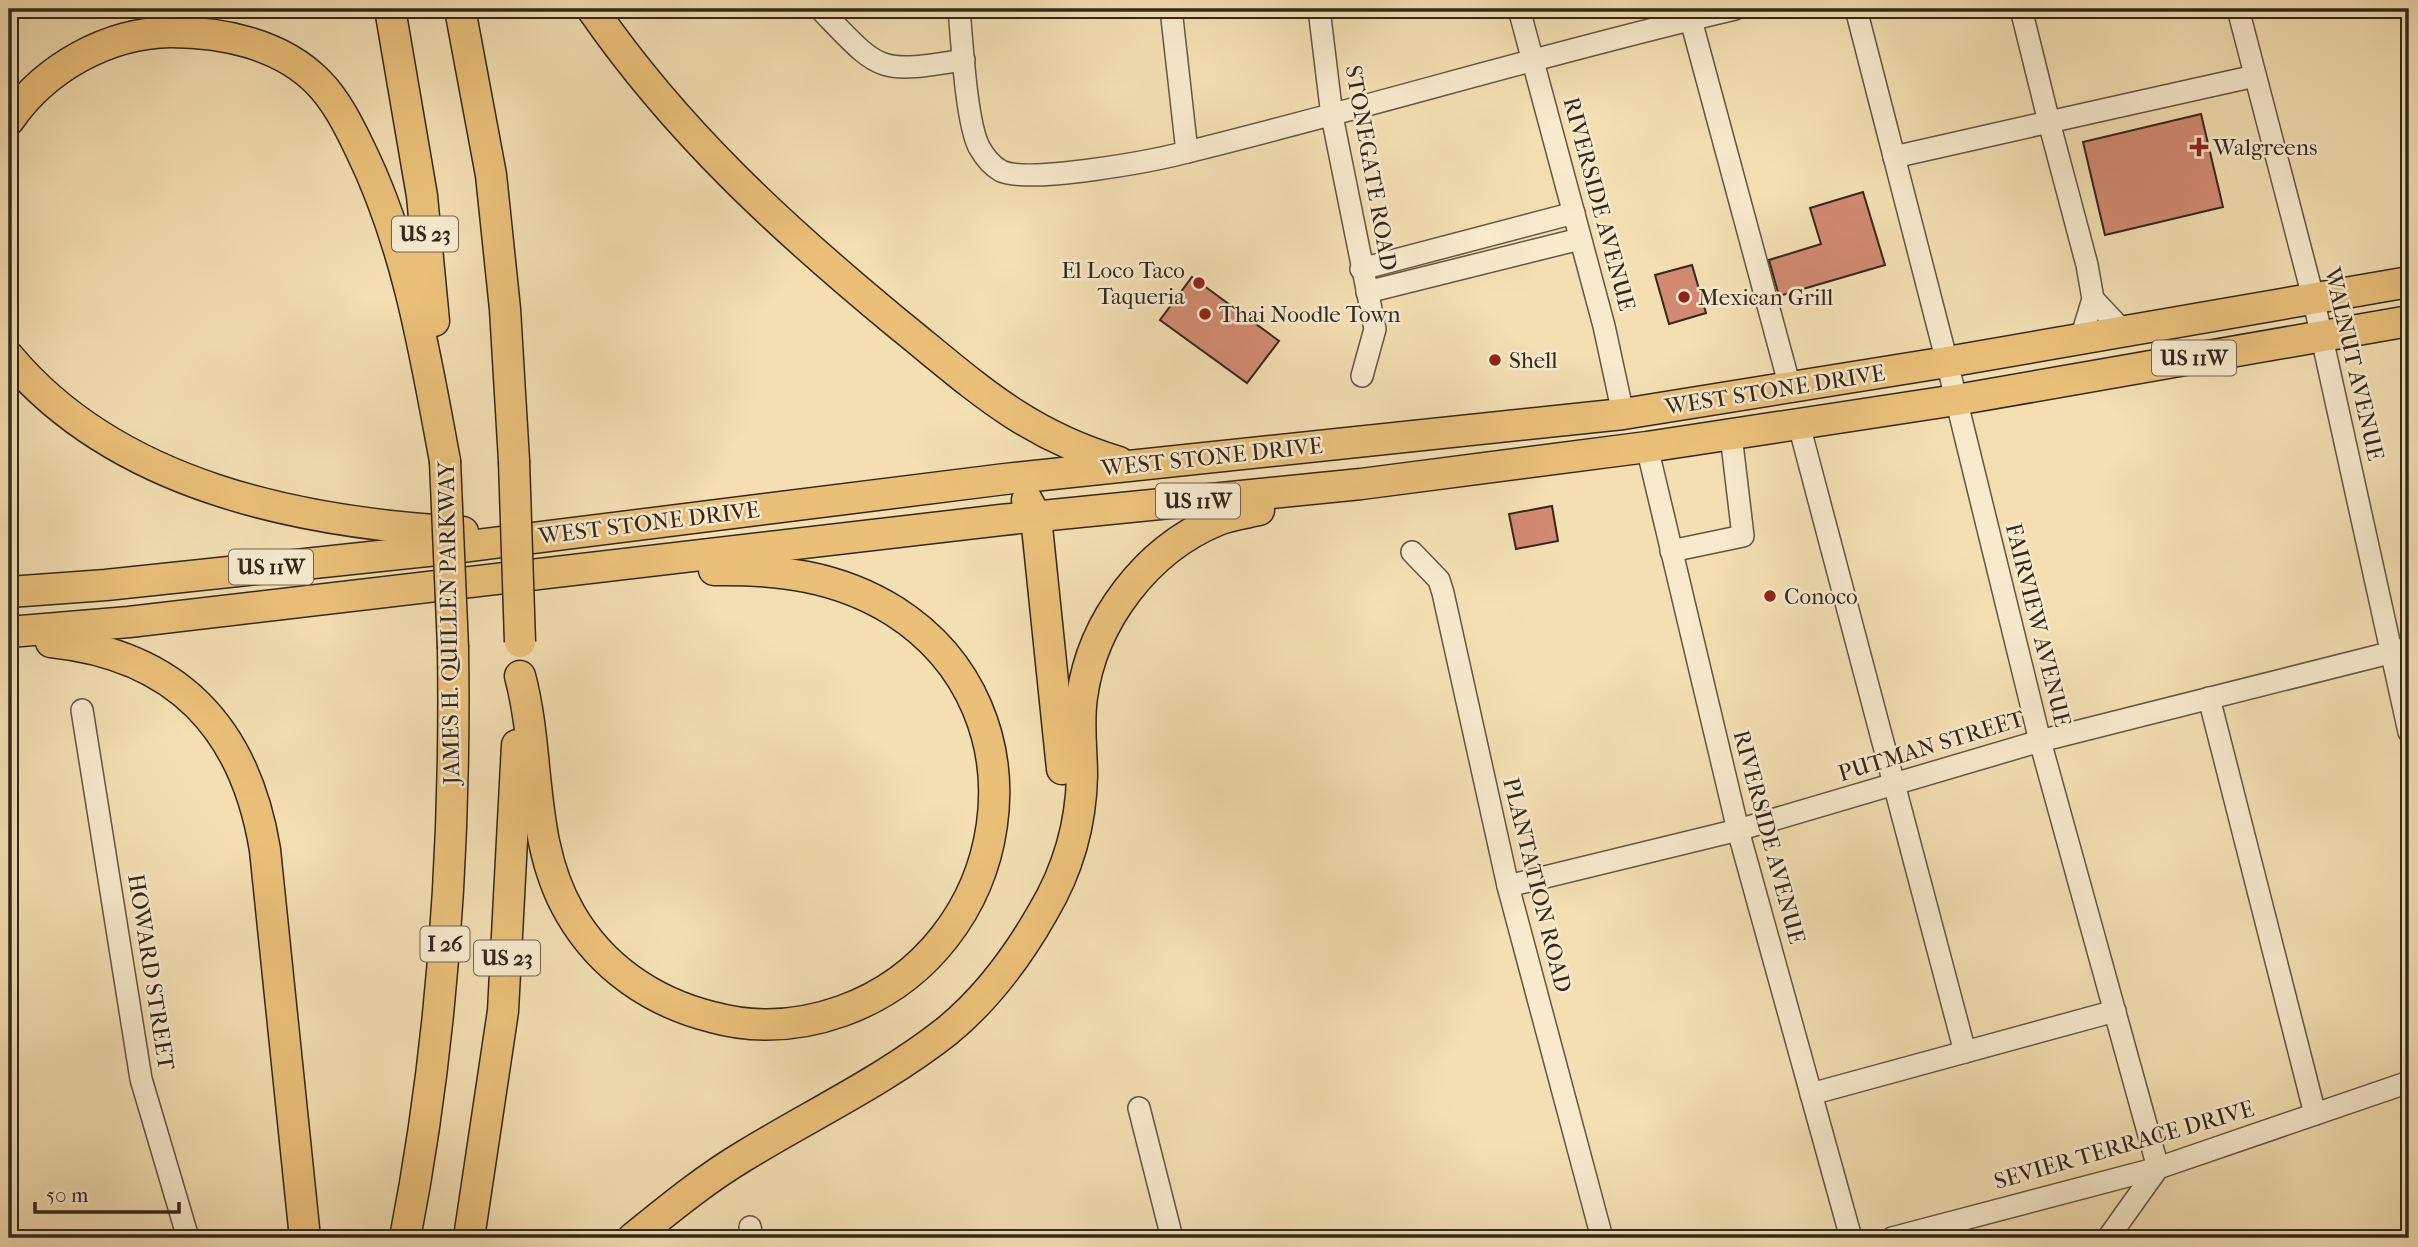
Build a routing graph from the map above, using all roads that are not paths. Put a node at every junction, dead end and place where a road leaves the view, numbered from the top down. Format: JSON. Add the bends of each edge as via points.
{"nodes":[{"id":1,"x":390,"y":9,"type":"edge"},
{"id":2,"x":460,"y":9,"type":"edge"},
{"id":3,"x":592,"y":9,"type":"edge"},
{"id":4,"x":820,"y":9,"type":"edge"},
{"id":5,"x":959,"y":9,"type":"edge"},
{"id":6,"x":1171,"y":9,"type":"edge"},
{"id":7,"x":1319,"y":9,"type":"edge"},
{"id":8,"x":1519,"y":9,"type":"edge"},
{"id":9,"x":1735,"y":9,"type":"edge"},
{"id":10,"x":1856,"y":9,"type":"edge"},
{"id":11,"x":2021,"y":9,"type":"edge"},
{"id":12,"x":2238,"y":9,"type":"edge"},
{"id":13,"x":1689,"y":14,"type":"edge"},
{"id":14,"x":1532,"y":59,"type":"junction"},
{"id":15,"x":964,"y":61,"type":"junction"},
{"id":16,"x":2256,"y":76,"type":"junction"},
{"id":17,"x":1332,"y":116,"type":"junction"},
{"id":18,"x":9,"y":120,"type":"edge"},
{"id":19,"x":2049,"y":122,"type":"junction"},
{"id":20,"x":1187,"y":152,"type":"junction"},
{"id":21,"x":1894,"y":157,"type":"junction"},
{"id":22,"x":1574,"y":213,"type":"junction"},
{"id":23,"x":1580,"y":240,"type":"junction"},
{"id":24,"x":1361,"y":269,"type":"junction"},
{"id":25,"x":2409,"y":282,"type":"edge"},
{"id":26,"x":1367,"y":292,"type":"junction"},
{"id":27,"x":2313,"y":297,"type":"junction"},
{"id":28,"x":2093,"y":299,"type":"junction"},
{"id":29,"x":2409,"y":321,"type":"edge"},
{"id":30,"x":2123,"y":331,"type":"junction"},
{"id":31,"x":2322,"y":337,"type":"junction"},
{"id":32,"x":2081,"y":338,"type":"junction"},
{"id":33,"x":9,"y":357,"type":"edge"},
{"id":34,"x":1947,"y":362,"type":"junction"},
{"id":35,"x":1362,"y":376,"type":"dead end"},
{"id":36,"x":1790,"y":387,"type":"junction"},
{"id":37,"x":1956,"y":400,"type":"junction"},
{"id":38,"x":1623,"y":414,"type":"junction"},
{"id":39,"x":1799,"y":425,"type":"junction"},
{"id":40,"x":1731,"y":435,"type":"junction"},
{"id":41,"x":1647,"y":447,"type":"junction"},
{"id":42,"x":445,"y":461,"type":"junction"},
{"id":43,"x":1130,"y":466,"type":"junction"},
{"id":44,"x":1404,"y":477,"type":"junction"},
{"id":45,"x":1005,"y":479,"type":"junction"},
{"id":46,"x":1361,"y":484,"type":"junction"},
{"id":47,"x":1036,"y":517,"type":"junction"},
{"id":48,"x":533,"y":536,"type":"junction"},
{"id":49,"x":1671,"y":551,"type":"junction"},
{"id":50,"x":1412,"y":552,"type":"dead end"},
{"id":51,"x":566,"y":572,"type":"junction"},
{"id":52,"x":9,"y":592,"type":"edge"},
{"id":53,"x":9,"y":632,"type":"edge"},
{"id":54,"x":9,"y":642,"type":"edge"},
{"id":55,"x":2400,"y":650,"type":"edge"},
{"id":56,"x":520,"y":676,"type":"junction"},
{"id":57,"x":2209,"y":698,"type":"junction"},
{"id":58,"x":82,"y":710,"type":"dead end"},
{"id":59,"x":2409,"y":732,"type":"edge"},
{"id":60,"x":2040,"y":741,"type":"junction"},
{"id":61,"x":1896,"y":784,"type":"junction"},
{"id":62,"x":1738,"y":830,"type":"junction"},
{"id":63,"x":1508,"y":886,"type":"junction"},
{"id":64,"x":1044,"y":911,"type":"junction"},
{"id":65,"x":2115,"y":1011,"type":"junction"},
{"id":66,"x":1965,"y":1052,"type":"junction"},
{"id":67,"x":2409,"y":1082,"type":"edge"},
{"id":68,"x":1811,"y":1094,"type":"junction"},
{"id":69,"x":1139,"y":1108,"type":"dead end"},
{"id":70,"x":2315,"y":1114,"type":"junction"},
{"id":71,"x":2158,"y":1168,"type":"junction"},
{"id":72,"x":188,"y":1238,"type":"edge"},
{"id":73,"x":304,"y":1238,"type":"edge"},
{"id":74,"x":405,"y":1238,"type":"edge"},
{"id":75,"x":469,"y":1238,"type":"edge"},
{"id":76,"x":633,"y":1238,"type":"edge"},
{"id":77,"x":1172,"y":1238,"type":"edge"},
{"id":78,"x":1602,"y":1238,"type":"edge"},
{"id":79,"x":1851,"y":1238,"type":"edge"},
{"id":80,"x":1892,"y":1238,"type":"edge"},
{"id":81,"x":2108,"y":1238,"type":"edge"}],
"edges":[{"from":1,"to":42,"type":"highway","name":"JAMES H. QUILLEN PARKWAY","number":"US 23","via":[[422,196]]},
{"from":2,"to":56,"type":"highway","number":"US 23","bridge":true,"via":[[491,175],[505,309]]},
{"from":3,"to":43,"type":"highway","via":[[648,84],[726,173],[858,291],[1019,420],[1080,450]]},
{"from":4,"to":15,"type":"street","via":[[878,64],[904,69]]},
{"from":5,"to":15,"type":"street"},
{"from":6,"to":20,"type":"street"},
{"from":7,"to":17,"type":"street","name":"STONEGATE ROAD"},
{"from":8,"to":14,"type":"street","name":"RIVERSIDE AVENUE"},
{"from":9,"to":13,"type":"street"},
{"from":10,"to":21,"type":"street","name":"FAIRVIEW AVENUE"},
{"from":11,"to":19,"type":"street"},
{"from":12,"to":16,"type":"street","name":"WALNUT AVENUE"},
{"from":13,"to":14,"type":"street"},
{"from":13,"to":36,"type":"street"},
{"from":14,"to":17,"type":"street"},
{"from":14,"to":22,"type":"street","name":"RIVERSIDE AVENUE"},
{"from":15,"to":20,"type":"street","via":[[979,146],[1000,170],[1038,174],[1153,161]]},
{"from":16,"to":19,"type":"street"},
{"from":16,"to":27,"type":"street","name":"WALNUT AVENUE"},
{"from":17,"to":20,"type":"street"},
{"from":17,"to":24,"type":"street","name":"STONEGATE ROAD"},
{"from":18,"to":42,"type":"highway","via":[[37,86],[62,66],[138,35],[189,32],[246,41],[308,74],[332,99],[351,129],[380,193],[413,296]]},
{"from":19,"to":21,"type":"street"},
{"from":19,"to":28,"type":"street"},
{"from":21,"to":34,"type":"street","name":"FAIRVIEW AVENUE"},
{"from":22,"to":23,"type":"street","name":"RIVERSIDE AVENUE"},
{"from":22,"to":24,"type":"street"},
{"from":23,"to":26,"type":"street"},
{"from":23,"to":38,"type":"street","name":"RIVERSIDE AVENUE"},
{"from":24,"to":26,"type":"street","name":"STONEGATE ROAD"},
{"from":25,"to":27,"type":"highway","name":"WEST STONE DRIVE","number":"US 11W"},
{"from":26,"to":35,"type":"street","name":"STONEGATE ROAD","via":[[1375,329]]},
{"from":27,"to":30,"type":"highway","name":"WEST STONE DRIVE","number":"US 11W"},
{"from":27,"to":31,"type":"street","name":"WALNUT AVENUE"},
{"from":28,"to":30,"type":"street"},
{"from":28,"to":32,"type":"street"},
{"from":29,"to":31,"type":"highway","name":"WEST STONE DRIVE","number":"US 11W"},
{"from":30,"to":32,"type":"highway","name":"WEST STONE DRIVE","number":"US 11W"},
{"from":31,"to":37,"type":"highway","name":"WEST STONE DRIVE","number":"US 11W"},
{"from":31,"to":55,"type":"street","name":"WALNUT AVENUE"},
{"from":32,"to":34,"type":"highway","name":"WEST STONE DRIVE","number":"US 11W"},
{"from":33,"to":48,"type":"highway","via":[[58,409],[94,433],[141,458],[244,499],[374,524]]},
{"from":34,"to":36,"type":"highway","name":"WEST STONE DRIVE","number":"US 11W"},
{"from":34,"to":37,"type":"street","name":"FAIRVIEW AVENUE"},
{"from":36,"to":38,"type":"highway","name":"WEST STONE DRIVE","number":"US 11W"},
{"from":36,"to":41,"type":"highway","via":[[1758,410],[1664,426]]},
{"from":37,"to":39,"type":"highway","name":"WEST STONE DRIVE","number":"US 11W"},
{"from":37,"to":60,"type":"street","name":"FAIRVIEW AVENUE"},
{"from":38,"to":43,"type":"highway","name":"WEST STONE DRIVE","number":"US 11W"},
{"from":38,"to":44,"type":"highway","via":[[1615,428],[1599,438],[1430,460]]},
{"from":39,"to":40,"type":"highway","name":"WEST STONE DRIVE","number":"US 11W"},
{"from":39,"to":61,"type":"street"},
{"from":40,"to":41,"type":"highway","name":"WEST STONE DRIVE","number":"US 11W"},
{"from":40,"to":49,"type":"street","via":[[1743,536]]},
{"from":41,"to":44,"type":"highway","name":"WEST STONE DRIVE","number":"US 11W"},
{"from":41,"to":49,"type":"street","name":"RIVERSIDE AVENUE"},
{"from":42,"to":74,"type":"highway","name":"JAMES H. QUILLEN PARKWAY","number":"I 26","bridge":true,"via":[[453,648],[449,904],[417,1178]]},
{"from":43,"to":45,"type":"highway","name":"WEST STONE DRIVE","number":"US 11W"},
{"from":44,"to":46,"type":"highway","name":"WEST STONE DRIVE","number":"US 11W"},
{"from":45,"to":47,"type":"highway","via":[[1016,486]]},
{"from":45,"to":48,"type":"highway","name":"WEST STONE DRIVE","number":"US 11W"},
{"from":46,"to":47,"type":"highway","name":"WEST STONE DRIVE","number":"US 11W"},
{"from":46,"to":64,"type":"highway","via":[[1219,520],[1158,556],[1122,599],[1108,619],[1087,671],[1077,826],[1069,861]]},
{"from":47,"to":51,"type":"highway","name":"WEST STONE DRIVE","number":"US 11W"},
{"from":47,"to":64,"type":"highway","via":[[1061,735],[1063,794],[1057,857]]},
{"from":48,"to":52,"type":"highway","name":"WEST STONE DRIVE","number":"US 11W"},
{"from":49,"to":62,"type":"street","name":"RIVERSIDE AVENUE"},
{"from":50,"to":63,"type":"street","name":"PLANTATION ROAD","via":[[1438,580],[1443,593]]},
{"from":51,"to":53,"type":"highway","name":"WEST STONE DRIVE","number":"US 11W"},
{"from":51,"to":56,"type":"highway","via":[[781,571],[839,585],[897,613],[946,658],[963,684],[988,742],[995,812],[979,881],[940,947],[888,990],[858,1005],[793,1024],[762,1025],[729,1022],[662,1000],[607,961],[583,934],[559,890],[541,829],[530,715]]},
{"from":54,"to":73,"type":"highway","via":[[92,646],[155,672],[211,719],[243,768],[259,813],[265,850]]},
{"from":55,"to":57,"type":"street","name":"PUTMAN STREET"},
{"from":55,"to":59,"type":"street","name":"WALNUT AVENUE"},
{"from":56,"to":75,"type":"highway","number":"US 23","via":[[503,1010]]},
{"from":57,"to":60,"type":"street","name":"PUTMAN STREET"},
{"from":57,"to":70,"type":"street"},
{"from":58,"to":72,"type":"street","name":"HOWARD STREET","via":[[141,1079]]},
{"from":60,"to":61,"type":"street","name":"PUTMAN STREET"},
{"from":60,"to":65,"type":"street","name":"FAIRVIEW AVENUE"},
{"from":61,"to":62,"type":"street","name":"PUTMAN STREET"},
{"from":61,"to":66,"type":"street"},
{"from":62,"to":63,"type":"street","name":"PUTMAN STREET"},
{"from":62,"to":68,"type":"street","name":"RIVERSIDE AVENUE"},
{"from":63,"to":78,"type":"street","name":"PLANTATION ROAD"},
{"from":64,"to":76,"type":"highway","via":[[1016,957],[947,1030],[902,1062],[741,1157]]},
{"from":65,"to":66,"type":"street"},
{"from":65,"to":71,"type":"street","name":"FAIRVIEW AVENUE"},
{"from":66,"to":68,"type":"street"},
{"from":67,"to":70,"type":"street","name":"SEVIER TERRACE DRIVE"},
{"from":68,"to":79,"type":"street","name":"RIVERSIDE AVENUE"},
{"from":69,"to":77,"type":"street"},
{"from":70,"to":71,"type":"street","name":"SEVIER TERRACE DRIVE"},
{"from":71,"to":80,"type":"street","name":"SEVIER TERRACE DRIVE"},
{"from":71,"to":81,"type":"street"}]}
